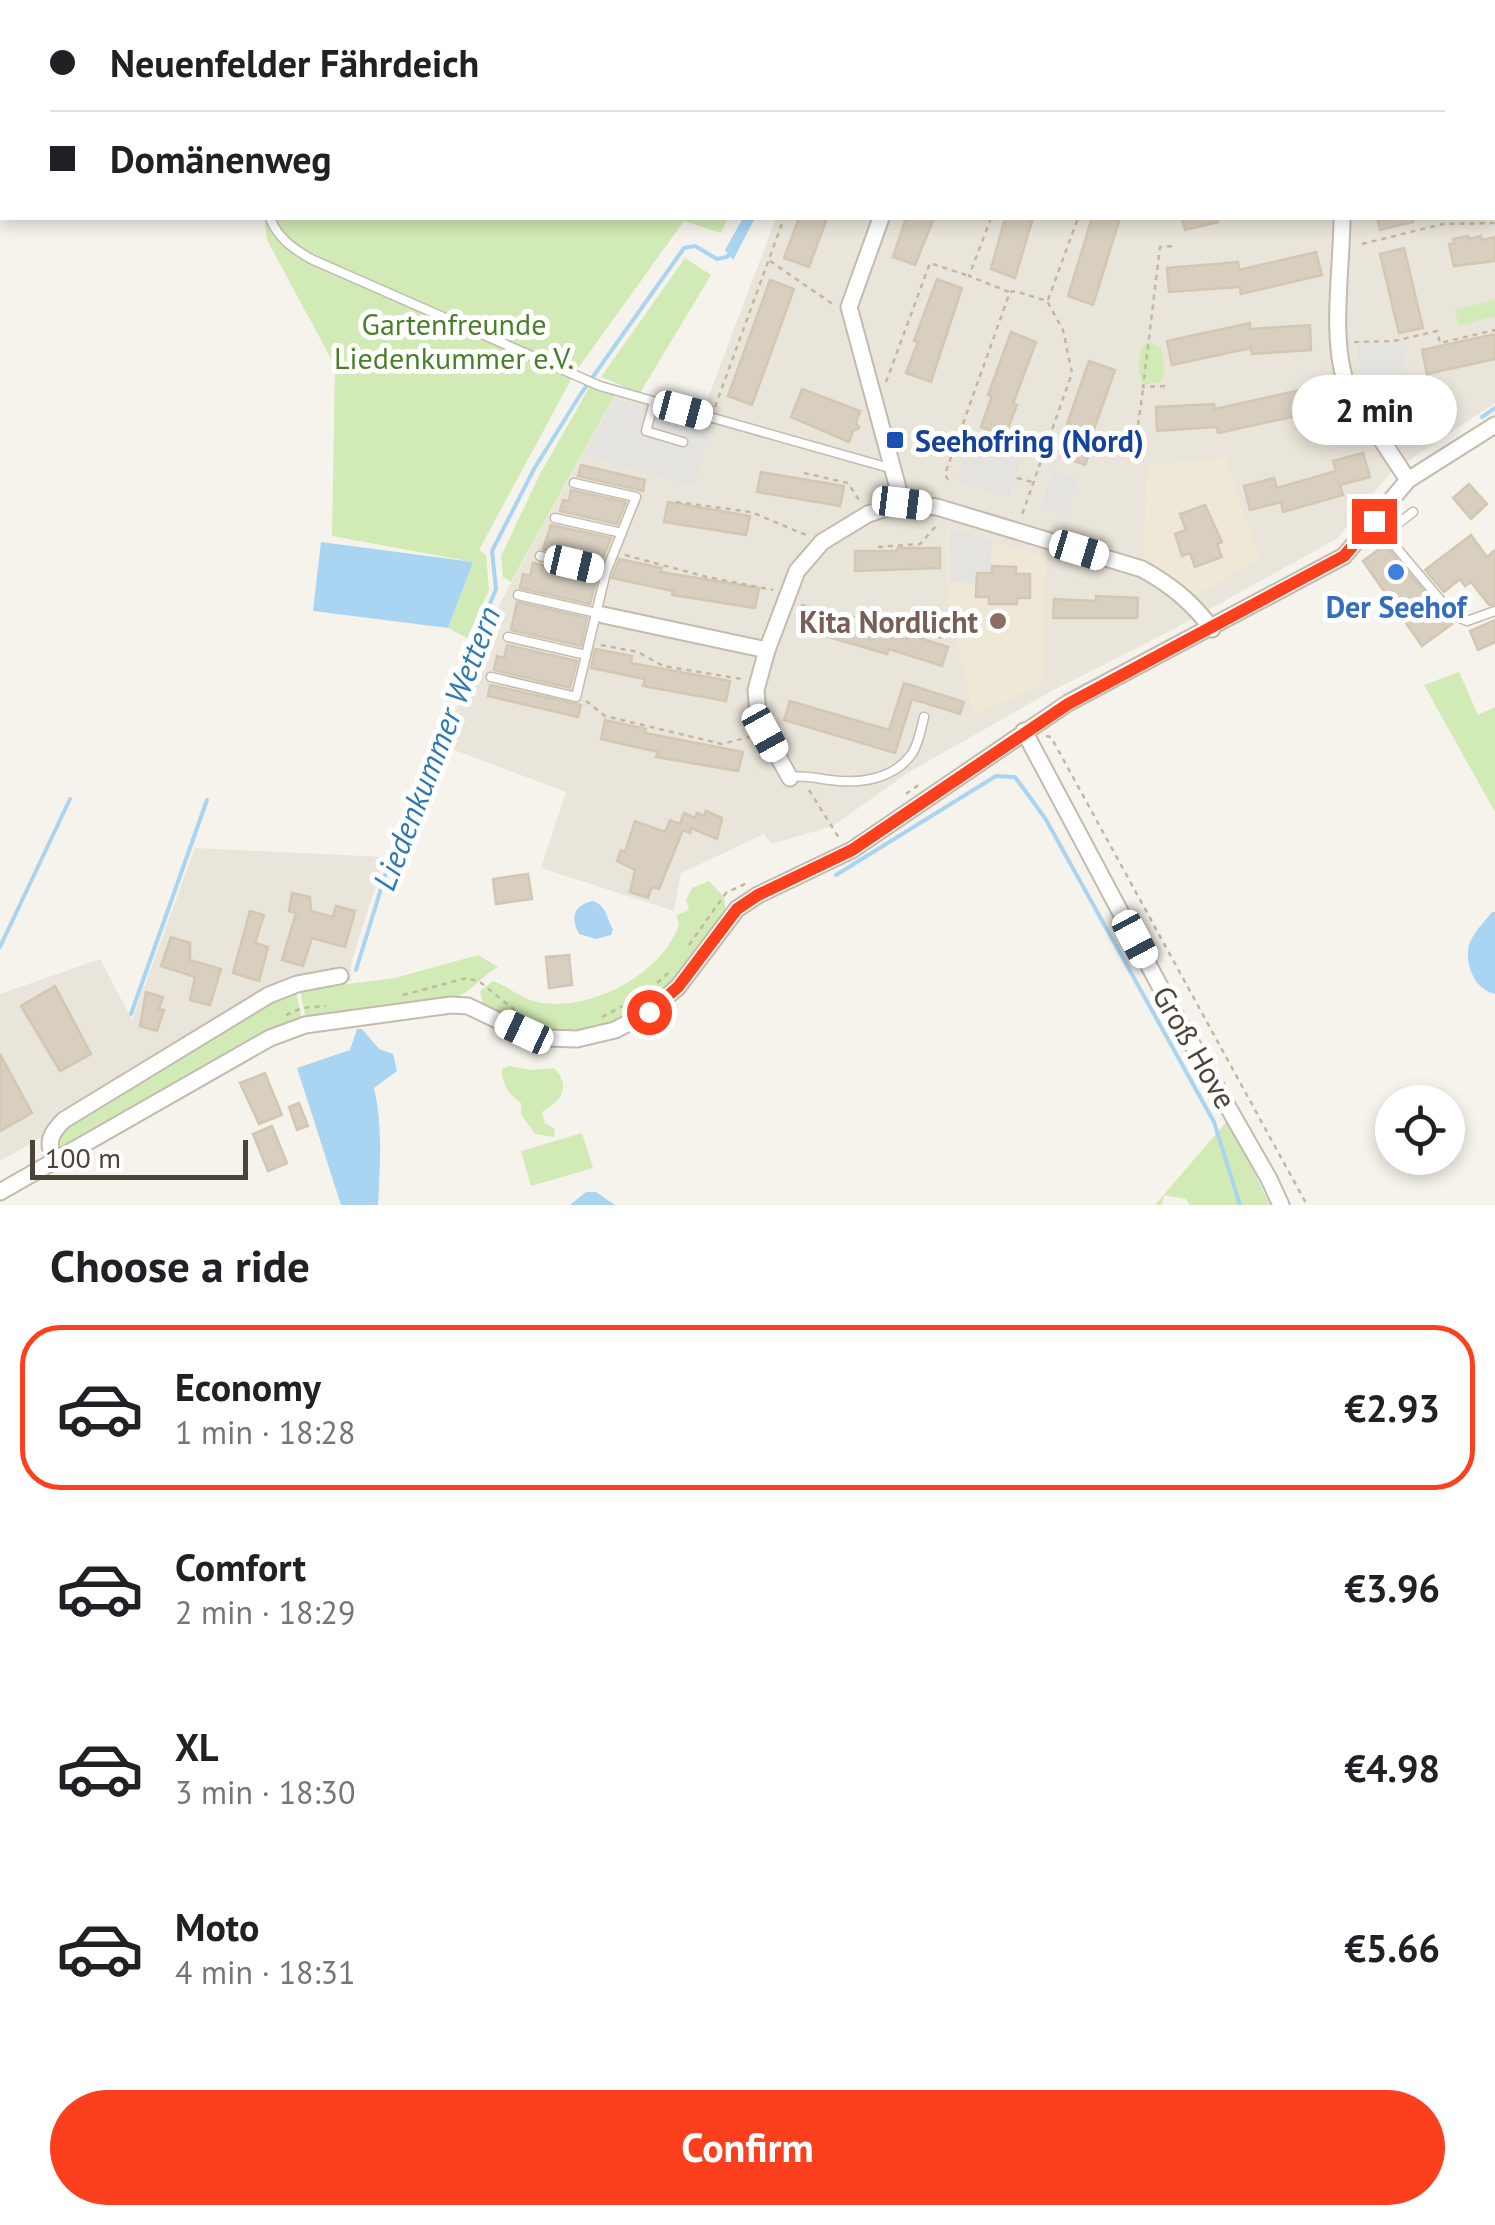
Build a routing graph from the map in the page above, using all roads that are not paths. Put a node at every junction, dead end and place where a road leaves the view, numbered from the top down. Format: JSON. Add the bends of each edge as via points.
{"nodes":[{"id":1,"x":271,"y":220,"type":"edge"},
{"id":2,"x":880,"y":220,"type":"edge"},
{"id":3,"x":1342,"y":220,"type":"edge"},
{"id":4,"x":654,"y":402,"type":"junction"},
{"id":5,"x":1494,"y":427,"type":"edge"},
{"id":6,"x":683,"y":442,"type":"dead end"},
{"id":7,"x":892,"y":469,"type":"junction"},
{"id":8,"x":1408,"y":480,"type":"junction"},
{"id":9,"x":574,"y":483,"type":"dead end"},
{"id":10,"x":902,"y":503,"type":"junction"},
{"id":11,"x":1413,"y":512,"type":"dead end"},
{"id":12,"x":555,"y":518,"type":"dead end"},
{"id":13,"x":1380,"y":527,"type":"junction"},
{"id":14,"x":622,"y":533,"type":"junction"},
{"id":15,"x":540,"y":556,"type":"dead end"},
{"id":16,"x":606,"y":572,"type":"junction"},
{"id":17,"x":518,"y":595,"type":"dead end"},
{"id":18,"x":1495,"y":611,"type":"edge"},
{"id":19,"x":600,"y":614,"type":"junction"},
{"id":20,"x":1212,"y":629,"type":"junction"},
{"id":21,"x":508,"y":636,"type":"dead end"},
{"id":22,"x":767,"y":650,"type":"junction"},
{"id":23,"x":586,"y":655,"type":"junction"},
{"id":24,"x":491,"y":677,"type":"dead end"},
{"id":25,"x":924,"y":717,"type":"dead end"},
{"id":26,"x":1024,"y":731,"type":"junction"},
{"id":27,"x":790,"y":778,"type":"joint"},
{"id":28,"x":340,"y":976,"type":"dead end"},
{"id":29,"x":55,"y":1160,"type":"junction"},
{"id":30,"x":0,"y":1192,"type":"edge"},
{"id":31,"x":1281,"y":1205,"type":"edge"}],
"edges":[{"from":1,"to":4,"type":"lane","via":[[290,247],[311,259],[600,386]]},
{"from":2,"to":7,"type":"street","via":[[850,307]]},
{"from":3,"to":8,"type":"street","via":[[1342,376]]},
{"from":4,"to":6,"type":"lane","via":[[646,431]]},
{"from":4,"to":7,"type":"lane"},
{"from":5,"to":8,"type":"street"},
{"from":7,"to":10,"type":"street"},
{"from":8,"to":13,"type":"street"},
{"from":9,"to":14,"type":"lane","via":[[636,498]]},
{"from":10,"to":20,"type":"street","via":[[937,507],[1142,569],[1194,605]]},
{"from":10,"to":22,"type":"street","via":[[868,514],[822,542],[797,571]]},
{"from":11,"to":13,"type":"lane"},
{"from":12,"to":14,"type":"lane"},
{"from":13,"to":18,"type":"lane","via":[[1453,615],[1467,621]]},
{"from":13,"to":20,"type":"street","via":[[1344,556]]},
{"from":14,"to":16,"type":"lane"},
{"from":15,"to":16,"type":"lane"},
{"from":16,"to":19,"type":"lane"},
{"from":17,"to":19,"type":"lane"},
{"from":19,"to":22,"type":"street"},
{"from":19,"to":23,"type":"lane"},
{"from":20,"to":26,"type":"street"},
{"from":21,"to":23,"type":"lane"},
{"from":22,"to":27,"type":"street","via":[[758,714]]},
{"from":23,"to":24,"type":"lane","via":[[576,697]]},
{"from":25,"to":27,"type":"lane","via":[[912,754],[893,771],[849,782]]},
{"from":26,"to":29,"type":"street","via":[[852,850],[737,909],[678,987],[615,1030],[545,1038],[451,1005],[305,1025],[270,1038]]},
{"from":26,"to":31,"type":"street","name":"Groß Hove"},
{"from":28,"to":29,"type":"street","via":[[269,995],[64,1120],[51,1133]]},
{"from":29,"to":30,"type":"street"}]}
